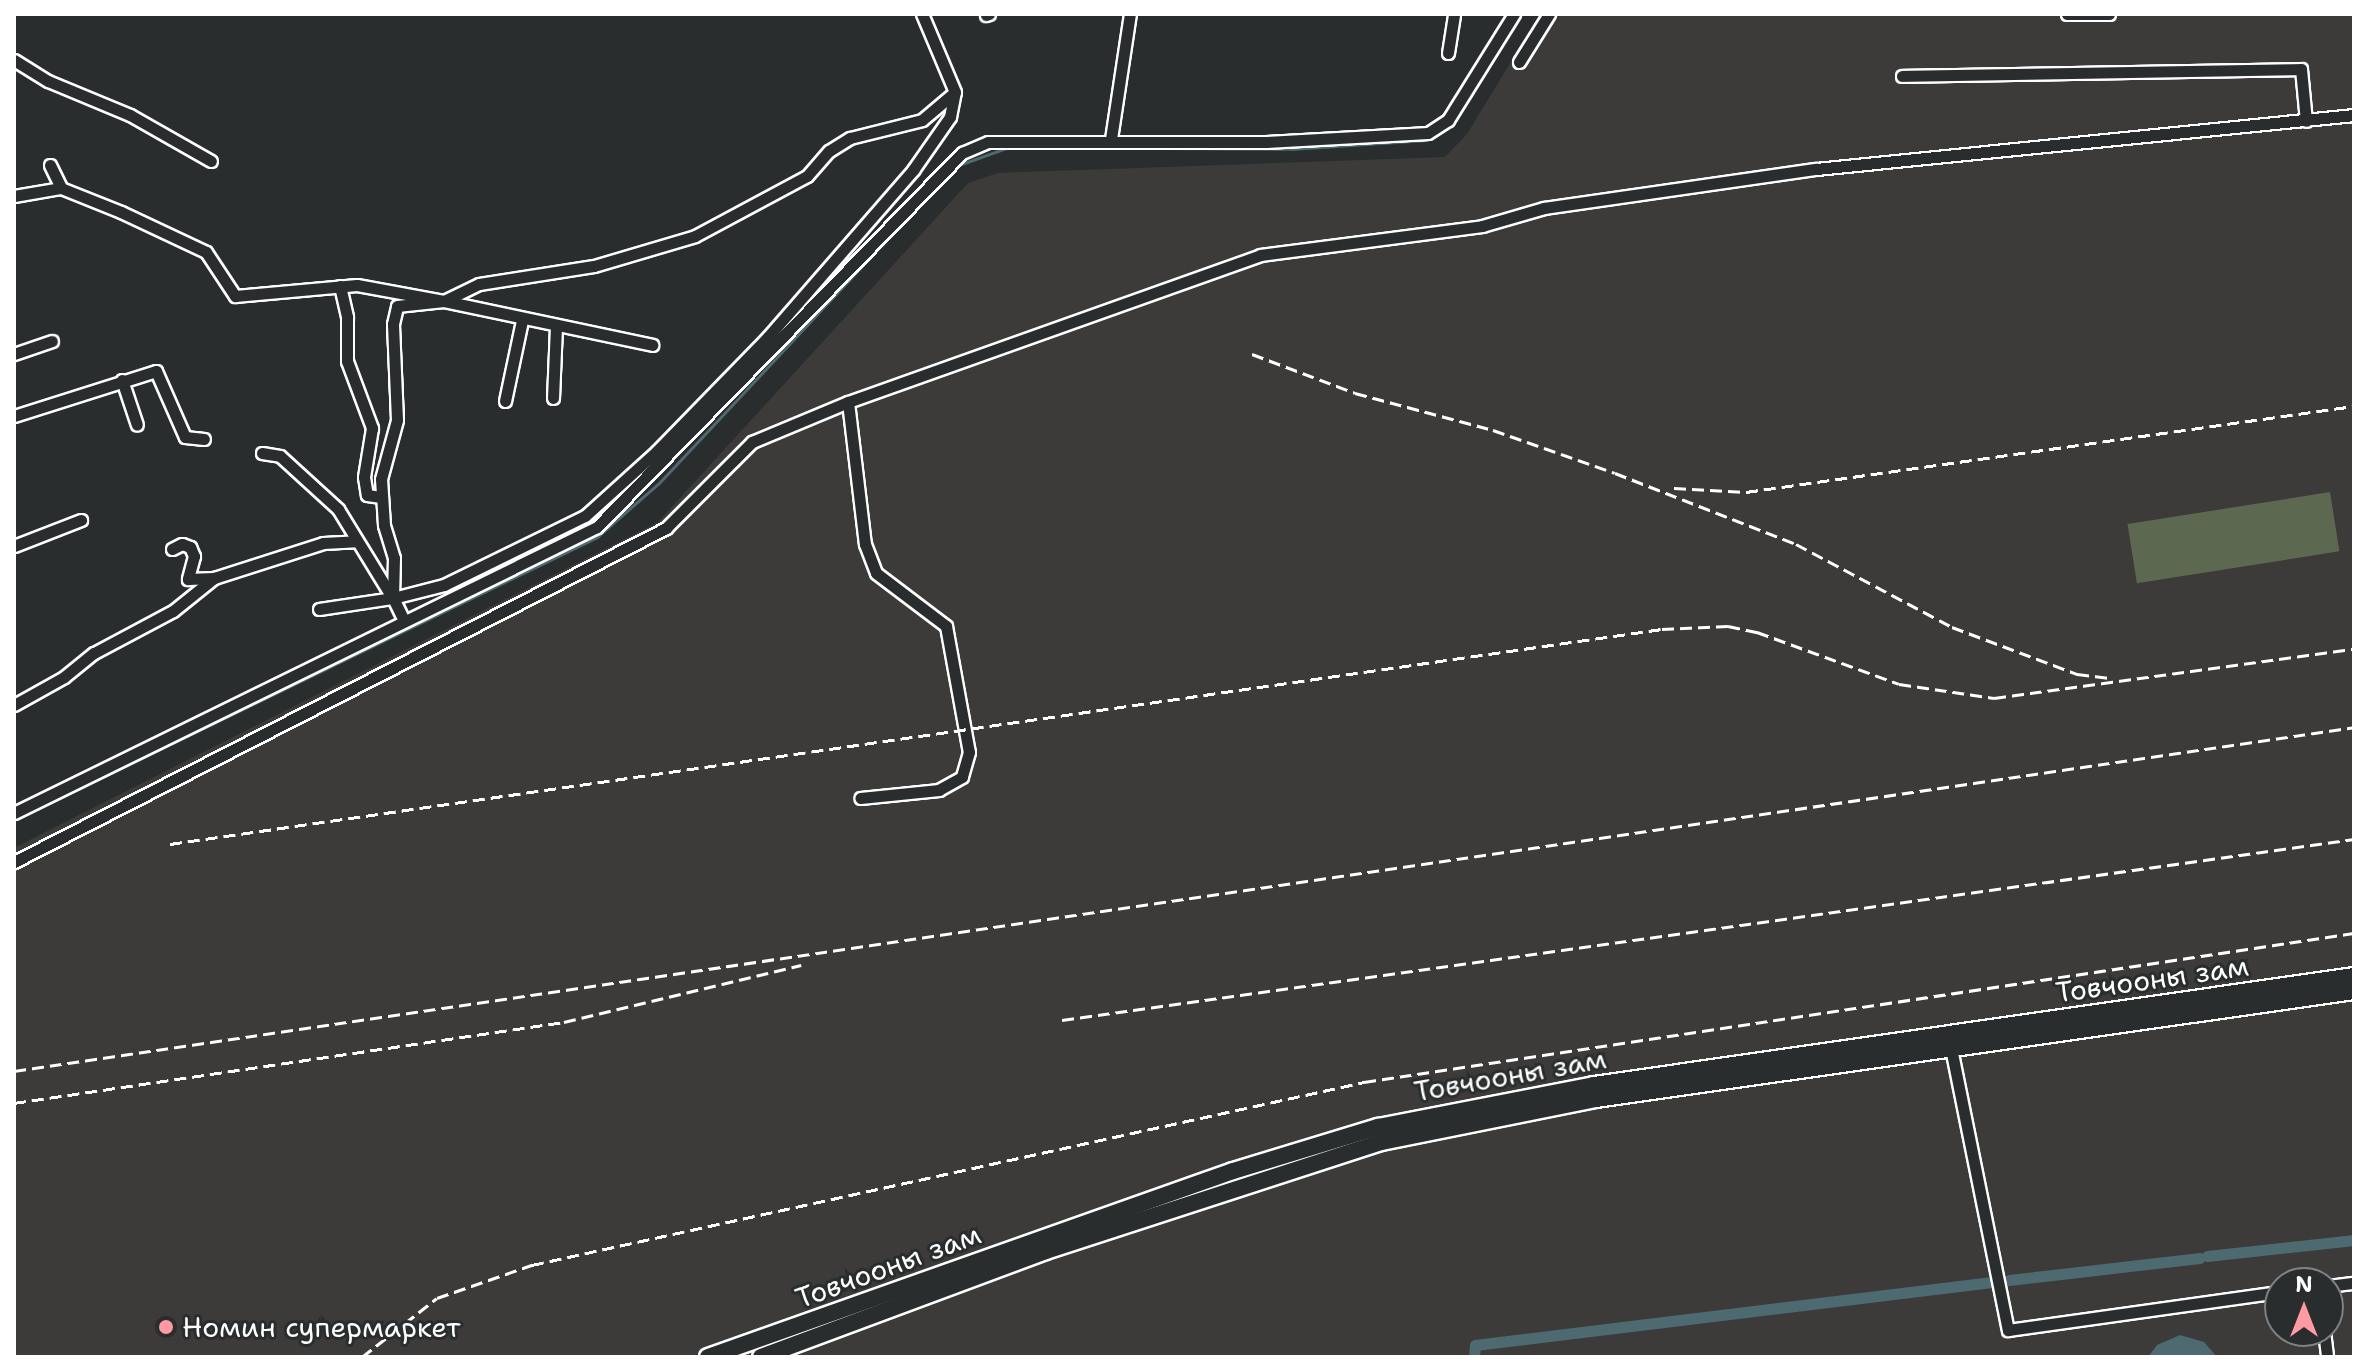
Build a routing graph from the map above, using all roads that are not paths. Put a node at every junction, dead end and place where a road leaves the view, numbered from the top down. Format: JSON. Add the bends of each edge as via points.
{"nodes":[{"id":1,"x":922,"y":14,"type":"edge"},
{"id":2,"x":1130,"y":14,"type":"edge"},
{"id":3,"x":1454,"y":14,"type":"edge"},
{"id":4,"x":1514,"y":14,"type":"edge"},
{"id":5,"x":1549,"y":14,"type":"edge"},
{"id":6,"x":2067,"y":14,"type":"edge"},
{"id":7,"x":2109,"y":14,"type":"edge"},
{"id":8,"x":1448,"y":53,"type":"dead end"},
{"id":9,"x":14,"y":60,"type":"edge"},
{"id":10,"x":1519,"y":62,"type":"dead end"},
{"id":11,"x":1902,"y":76,"type":"dead end"},
{"id":12,"x":955,"y":92,"type":"junction"},
{"id":13,"x":2354,"y":115,"type":"edge"},
{"id":14,"x":2306,"y":121,"type":"junction"},
{"id":15,"x":1111,"y":139,"type":"junction"},
{"id":16,"x":211,"y":161,"type":"dead end"},
{"id":17,"x":50,"y":165,"type":"dead end"},
{"id":18,"x":61,"y":188,"type":"junction"},
{"id":19,"x":14,"y":196,"type":"edge"},
{"id":20,"x":340,"y":286,"type":"junction"},
{"id":21,"x":444,"y":301,"type":"junction"},
{"id":22,"x":522,"y":320,"type":"junction"},
{"id":23,"x":556,"y":326,"type":"junction"},
{"id":24,"x":52,"y":341,"type":"dead end"},
{"id":25,"x":652,"y":345,"type":"dead end"},
{"id":26,"x":14,"y":354,"type":"edge"},
{"id":27,"x":122,"y":380,"type":"junction"},
{"id":28,"x":553,"y":398,"type":"dead end"},
{"id":29,"x":505,"y":401,"type":"dead end"},
{"id":30,"x":848,"y":402,"type":"junction"},
{"id":31,"x":14,"y":416,"type":"edge"},
{"id":32,"x":137,"y":425,"type":"dead end"},
{"id":33,"x":204,"y":439,"type":"dead end"},
{"id":34,"x":262,"y":453,"type":"dead end"},
{"id":35,"x":381,"y":497,"type":"junction"},
{"id":36,"x":81,"y":520,"type":"dead end"},
{"id":37,"x":356,"y":541,"type":"junction"},
{"id":38,"x":14,"y":546,"type":"edge"},
{"id":39,"x":172,"y":549,"type":"dead end"},
{"id":40,"x":214,"y":578,"type":"junction"},
{"id":41,"x":393,"y":598,"type":"junction"},
{"id":42,"x":319,"y":609,"type":"dead end"},
{"id":43,"x":404,"y":621,"type":"junction"},
{"id":44,"x":14,"y":705,"type":"edge"},
{"id":45,"x":860,"y":798,"type":"dead end"},
{"id":46,"x":14,"y":813,"type":"edge"},
{"id":47,"x":14,"y":862,"type":"edge"},
{"id":48,"x":2354,"y":976,"type":"edge"},
{"id":49,"x":2354,"y":991,"type":"edge"},
{"id":50,"x":1951,"y":1048,"type":"junction"},
{"id":51,"x":2264,"y":1294,"type":"edge"},
{"id":52,"x":708,"y":1357,"type":"edge"},
{"id":53,"x":761,"y":1357,"type":"edge"}],
"edges":[{"from":1,"to":12,"type":"street"},
{"from":2,"to":15,"type":"street"},
{"from":3,"to":8,"type":"street"},
{"from":4,"to":15,"type":"street","via":[[1448,120],[1428,133],[1266,142]]},
{"from":5,"to":10,"type":"street"},
{"from":6,"to":7,"type":"street"},
{"from":9,"to":16,"type":"street"},
{"from":11,"to":14,"type":"street","via":[[2301,69]]},
{"from":12,"to":21,"type":"street","via":[[922,120],[850,138],[829,151],[807,176],[695,236],[617,261],[479,284]]},
{"from":12,"to":41,"type":"street","via":[[950,117],[913,170],[767,338],[585,516],[444,585]]},
{"from":13,"to":14,"type":"street"},
{"from":14,"to":30,"type":"street","via":[[1816,169],[1544,208],[1482,226],[1260,255]]},
{"from":15,"to":43,"type":"street","via":[[988,142],[962,153],[597,527]]},
{"from":17,"to":18,"type":"street"},
{"from":18,"to":19,"type":"street"},
{"from":18,"to":20,"type":"street","via":[[206,252],[235,296]]},
{"from":20,"to":21,"type":"street"},
{"from":20,"to":35,"type":"street","via":[[347,317],[347,361],[372,428],[364,477],[367,495]]},
{"from":21,"to":22,"type":"street"},
{"from":21,"to":35,"type":"street","via":[[397,306],[397,420]]},
{"from":22,"to":23,"type":"street"},
{"from":22,"to":29,"type":"street"},
{"from":23,"to":25,"type":"street"},
{"from":23,"to":28,"type":"street"},
{"from":24,"to":26,"type":"street"},
{"from":27,"to":31,"type":"street"},
{"from":27,"to":32,"type":"street"},
{"from":27,"to":33,"type":"street","via":[[156,371],[185,437]]},
{"from":30,"to":45,"type":"street","via":[[865,544],[876,573],[946,626],[969,752],[962,777],[939,790]]},
{"from":30,"to":47,"type":"street","via":[[752,442],[666,528]]},
{"from":34,"to":37,"type":"street","via":[[280,456],[328,499]]},
{"from":35,"to":41,"type":"street","via":[[394,558]]},
{"from":36,"to":38,"type":"street"},
{"from":37,"to":40,"type":"street","via":[[323,543]]},
{"from":37,"to":41,"type":"street"},
{"from":39,"to":40,"type":"street","via":[[190,547],[194,556],[188,579]]},
{"from":40,"to":44,"type":"street","via":[[173,611],[94,653]]},
{"from":41,"to":42,"type":"street"},
{"from":41,"to":43,"type":"street"},
{"from":43,"to":46,"type":"street"},
{"from":48,"to":52,"type":"highway","name":"Товчооны зам","via":[[1580,1087],[1378,1127],[1174,1192]]},
{"from":49,"to":50,"type":"highway","name":"Товчооны зам"},
{"from":50,"to":51,"type":"street","via":[[2008,1330]]},
{"from":50,"to":53,"type":"highway","name":"Товчооны зам","via":[[1526,1111],[1381,1142],[1061,1246]]}]}
